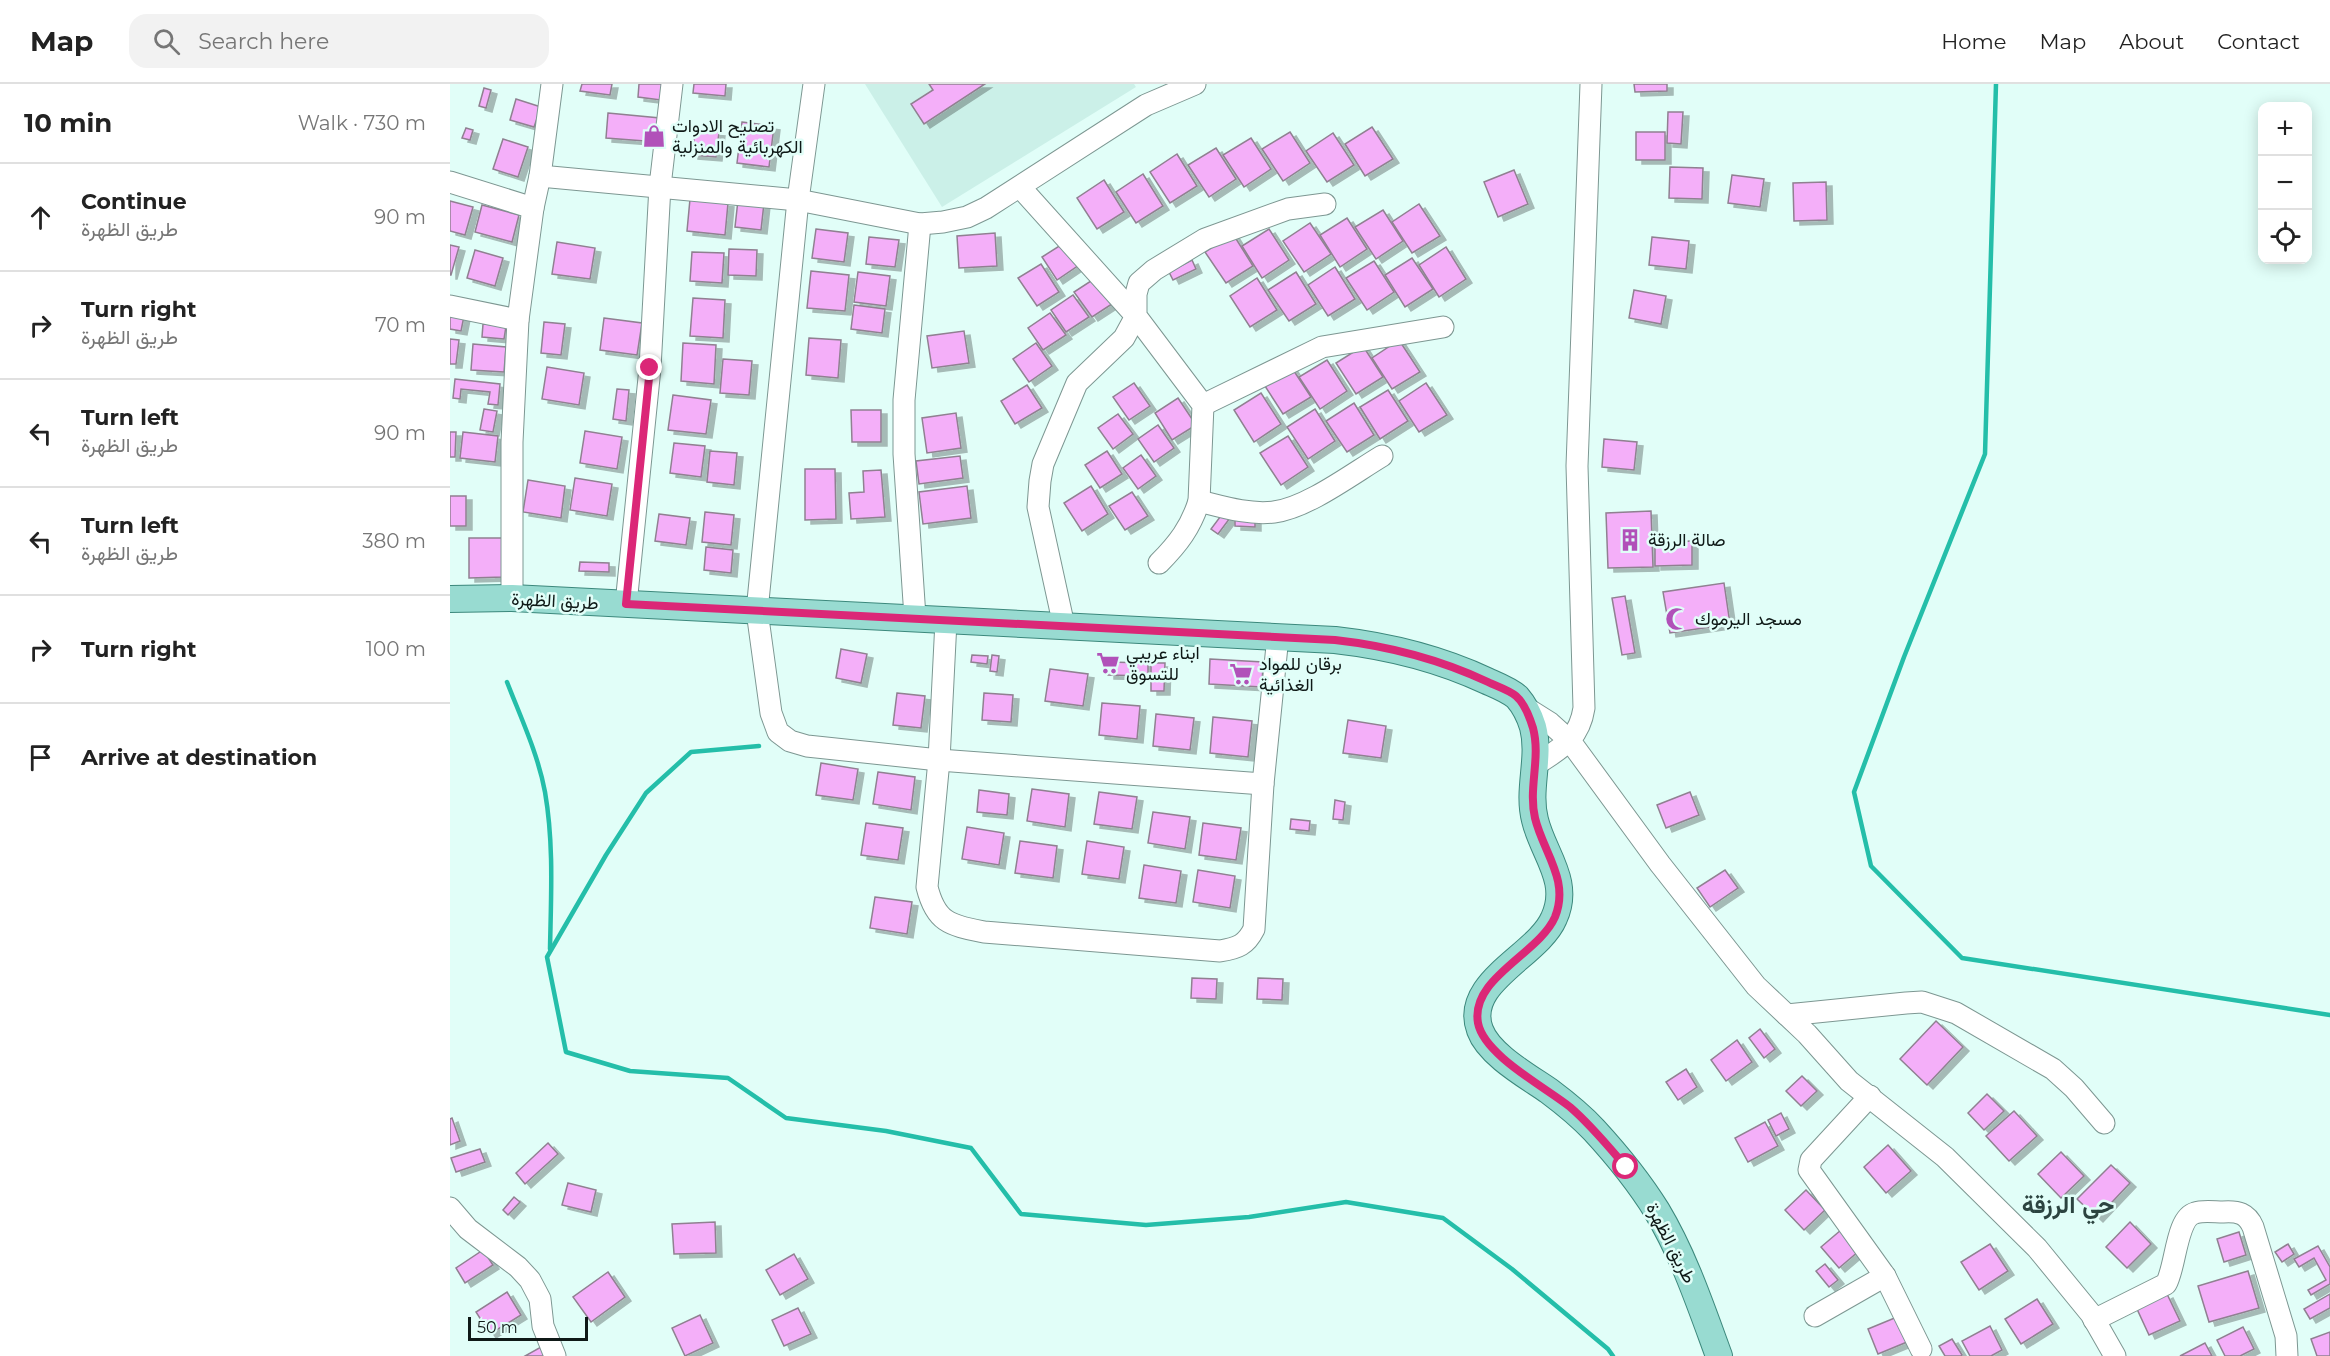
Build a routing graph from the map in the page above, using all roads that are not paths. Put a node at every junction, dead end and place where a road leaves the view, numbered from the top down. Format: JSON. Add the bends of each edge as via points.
{"nodes":[{"id":1,"x":552,"y":84,"type":"edge"},
{"id":2,"x":672,"y":84,"type":"edge"},
{"id":3,"x":814,"y":84,"type":"edge"},
{"id":4,"x":1195,"y":84,"type":"edge"},
{"id":5,"x":1591,"y":84,"type":"edge"},
{"id":6,"x":540,"y":176,"type":"junction"},
{"id":7,"x":450,"y":182,"type":"edge"},
{"id":8,"x":660,"y":186,"type":"junction"},
{"id":9,"x":1020,"y":188,"type":"junction"},
{"id":10,"x":798,"y":200,"type":"junction"},
{"id":11,"x":1325,"y":204,"type":"dead end"},
{"id":12,"x":532,"y":208,"type":"junction"},
{"id":13,"x":920,"y":224,"type":"junction"},
{"id":14,"x":450,"y":306,"type":"edge"},
{"id":15,"x":1136,"y":316,"type":"junction"},
{"id":16,"x":518,"y":320,"type":"junction"},
{"id":17,"x":1443,"y":327,"type":"dead end"},
{"id":18,"x":1203,"y":405,"type":"junction"},
{"id":19,"x":1382,"y":456,"type":"dead end"},
{"id":20,"x":1200,"y":501,"type":"junction"},
{"id":21,"x":1159,"y":563,"type":"dead end"},
{"id":22,"x":512,"y":598,"type":"junction"},
{"id":23,"x":450,"y":599,"type":"edge"},
{"id":24,"x":626,"y":604,"type":"junction"},
{"id":25,"x":757,"y":611,"type":"junction"},
{"id":26,"x":915,"y":617,"type":"junction"},
{"id":27,"x":946,"y":621,"type":"junction"},
{"id":28,"x":1064,"y":626,"type":"junction"},
{"id":29,"x":1278,"y":636,"type":"junction"},
{"id":30,"x":1523,"y":706,"type":"junction"},
{"id":31,"x":1570,"y":741,"type":"junction"},
{"id":32,"x":939,"y":760,"type":"junction"},
{"id":33,"x":1534,"y":766,"type":"junction"},
{"id":34,"x":1263,"y":784,"type":"junction"},
{"id":35,"x":1787,"y":1015,"type":"junction"},
{"id":36,"x":1870,"y":1096,"type":"junction"},
{"id":37,"x":2104,"y":1123,"type":"dead end"},
{"id":38,"x":450,"y":1208,"type":"edge"},
{"id":39,"x":1885,"y":1276,"type":"junction"},
{"id":40,"x":1815,"y":1316,"type":"dead end"},
{"id":41,"x":2094,"y":1320,"type":"junction"},
{"id":42,"x":1921,"y":1349,"type":"dead end"},
{"id":43,"x":2111,"y":1355,"type":"edge"},
{"id":44,"x":555,"y":1356,"type":"edge"},
{"id":45,"x":1719,"y":1356,"type":"edge"},
{"id":46,"x":2287,"y":1356,"type":"edge"}],
"edges":[{"from":1,"to":6,"type":"street"},
{"from":2,"to":8,"type":"street"},
{"from":3,"to":10,"type":"street"},
{"from":4,"to":9,"type":"street","via":[[1146,105]]},
{"from":5,"to":31,"type":"street","via":[[1577,466],[1584,708]]},
{"from":6,"to":8,"type":"street"},
{"from":6,"to":12,"type":"street"},
{"from":7,"to":12,"type":"street"},
{"from":8,"to":10,"type":"street"},
{"from":8,"to":24,"type":"street","via":[[650,368]]},
{"from":9,"to":13,"type":"street","via":[[967,217]]},
{"from":9,"to":15,"type":"street"},
{"from":10,"to":13,"type":"street"},
{"from":10,"to":25,"type":"street"},
{"from":11,"to":15,"type":"street","via":[[1288,209],[1205,238],[1139,283]]},
{"from":12,"to":16,"type":"street"},
{"from":13,"to":26,"type":"street","via":[[904,400]]},
{"from":14,"to":16,"type":"street"},
{"from":15,"to":18,"type":"street"},
{"from":15,"to":28,"type":"street","via":[[1124,338],[1077,383],[1043,464],[1038,507]]},
{"from":16,"to":22,"type":"street","via":[[512,442]]},
{"from":17,"to":18,"type":"street","via":[[1322,347]]},
{"from":18,"to":20,"type":"street"},
{"from":19,"to":20,"type":"street","via":[[1291,508],[1240,511]]},
{"from":20,"to":21,"type":"street","via":[[1181,541]]},
{"from":22,"to":23,"type":"main road","name":"طريق الظهرة"},
{"from":22,"to":24,"type":"main road","name":"طريق الظهرة"},
{"from":24,"to":25,"type":"main road","name":"طريق الظهرة"},
{"from":25,"to":26,"type":"main road","name":"طريق الظهرة"},
{"from":25,"to":32,"type":"street","via":[[771,713],[778,732],[807,746]]},
{"from":26,"to":27,"type":"main road","name":"طريق الظهرة"},
{"from":27,"to":28,"type":"main road","name":"طريق الظهرة"},
{"from":27,"to":32,"type":"street"},
{"from":28,"to":29,"type":"main road","name":"طريق الظهرة"},
{"from":29,"to":30,"type":"main road","name":"طريق الظهرة","via":[[1364,643],[1419,655],[1493,684],[1516,696]]},
{"from":29,"to":34,"type":"street"},
{"from":30,"to":31,"type":"street"},
{"from":30,"to":33,"type":"main road","name":"طريق الظهرة","via":[[1533,728]]},
{"from":31,"to":33,"type":"street"},
{"from":31,"to":35,"type":"street","via":[[1721,943],[1756,986]]},
{"from":32,"to":34,"type":"street"},
{"from":32,"to":34,"type":"street","via":[[927,887],[940,918],[984,932],[1209,950],[1236,948],[1248,941],[1254,929]]},
{"from":33,"to":45,"type":"main road","name":"طريق الظهرة","via":[[1534,814],[1556,870],[1558,907],[1543,936],[1482,996],[1477,1014],[1480,1031],[1489,1045],[1526,1077],[1571,1108],[1632,1174],[1658,1213],[1691,1279]]},
{"from":35,"to":36,"type":"street","via":[[1849,1081]]},
{"from":35,"to":37,"type":"street","via":[[1906,1003],[1937,1005],[2053,1069]]},
{"from":36,"to":39,"type":"street","via":[[1811,1160],[1809,1170]]},
{"from":36,"to":41,"type":"street","via":[[1945,1156],[2037,1248]]},
{"from":38,"to":44,"type":"street","via":[[468,1229],[530,1280],[540,1299],[543,1326]]},
{"from":39,"to":40,"type":"street"},
{"from":39,"to":42,"type":"street"},
{"from":41,"to":43,"type":"street"},
{"from":41,"to":46,"type":"street","via":[[2166,1284],[2189,1216],[2196,1212],[2237,1211],[2246,1215],[2253,1227],[2286,1336]]}]}
